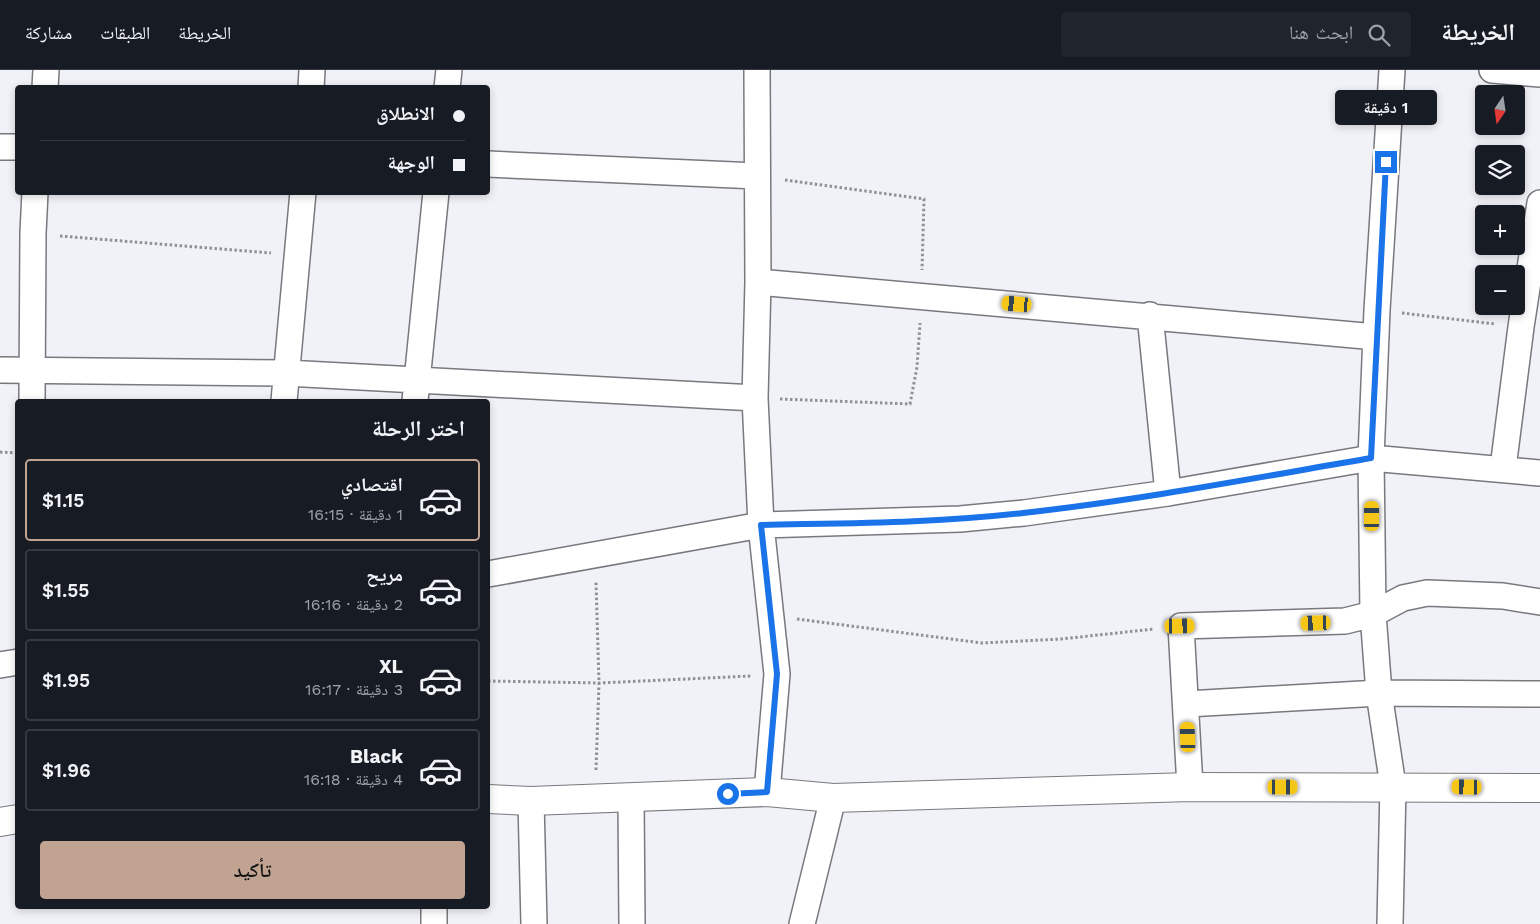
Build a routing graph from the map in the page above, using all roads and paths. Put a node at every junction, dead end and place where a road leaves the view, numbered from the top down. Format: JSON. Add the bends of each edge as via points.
{"nodes":[{"id":1,"x":46,"y":70,"type":"edge"},
{"id":2,"x":312,"y":70,"type":"edge"},
{"id":3,"x":448,"y":70,"type":"edge"},
{"id":4,"x":757,"y":70,"type":"edge"},
{"id":5,"x":1392,"y":70,"type":"edge"},
{"id":6,"x":1492,"y":70,"type":"edge"},
{"id":7,"x":1540,"y":74,"type":"edge"},
{"id":8,"x":45,"y":85,"type":"edge"},
{"id":9,"x":311,"y":85,"type":"edge"},
{"id":10,"x":447,"y":85,"type":"edge"},
{"id":11,"x":0,"y":146,"type":"edge"},
{"id":12,"x":15,"y":147,"type":"edge"},
{"id":13,"x":490,"y":164,"type":"edge"},
{"id":14,"x":757,"y":176,"type":"junction"},
{"id":15,"x":36,"y":195,"type":"edge"},
{"id":16,"x":303,"y":195,"type":"edge"},
{"id":17,"x":436,"y":195,"type":"edge"},
{"id":18,"x":1540,"y":203,"type":"edge"},
{"id":19,"x":32,"y":233,"type":"junction"},
{"id":20,"x":296,"y":256,"type":"junction"},
{"id":21,"x":758,"y":282,"type":"junction"},
{"id":22,"x":922,"y":295,"type":"junction"},
{"id":23,"x":1377,"y":310,"type":"junction"},
{"id":24,"x":1150,"y":315,"type":"junction"},
{"id":25,"x":1521,"y":326,"type":"junction"},
{"id":26,"x":1376,"y":337,"type":"junction"},
{"id":27,"x":0,"y":370,"type":"edge"},
{"id":28,"x":31,"y":370,"type":"junction"},
{"id":29,"x":286,"y":374,"type":"junction"},
{"id":30,"x":416,"y":391,"type":"edge"},
{"id":31,"x":756,"y":398,"type":"junction"},
{"id":32,"x":32,"y":399,"type":"edge"},
{"id":33,"x":284,"y":399,"type":"edge"},
{"id":34,"x":0,"y":452,"type":"edge"},
{"id":35,"x":15,"y":453,"type":"edge"},
{"id":36,"x":1371,"y":458,"type":"junction"},
{"id":37,"x":1504,"y":468,"type":"junction"},
{"id":38,"x":1540,"y":473,"type":"edge"},
{"id":39,"x":1168,"y":493,"type":"junction"},
{"id":40,"x":761,"y":525,"type":"junction"},
{"id":41,"x":595,"y":554,"type":"junction"},
{"id":42,"x":490,"y":574,"type":"edge"},
{"id":43,"x":1540,"y":602,"type":"edge"},
{"id":44,"x":1373,"y":614,"type":"junction"},
{"id":45,"x":769,"y":615,"type":"junction"},
{"id":46,"x":1180,"y":626,"type":"junction"},
{"id":47,"x":15,"y":662,"type":"edge"},
{"id":48,"x":0,"y":665,"type":"edge"},
{"id":49,"x":777,"y":674,"type":"junction"},
{"id":50,"x":490,"y":681,"type":"edge"},
{"id":51,"x":599,"y":683,"type":"junction"},
{"id":52,"x":1379,"y":693,"type":"junction"},
{"id":53,"x":1540,"y":694,"type":"edge"},
{"id":54,"x":1187,"y":704,"type":"junction"},
{"id":55,"x":1394,"y":786,"type":"junction"},
{"id":56,"x":1190,"y":787,"type":"junction"},
{"id":57,"x":1540,"y":788,"type":"edge"},
{"id":58,"x":767,"y":792,"type":"junction"},
{"id":59,"x":594,"y":798,"type":"junction"},
{"id":60,"x":631,"y":798,"type":"junction"},
{"id":61,"x":834,"y":798,"type":"junction"},
{"id":62,"x":490,"y":799,"type":"edge"},
{"id":63,"x":531,"y":801,"type":"junction"},
{"id":64,"x":15,"y":820,"type":"edge"},
{"id":65,"x":0,"y":822,"type":"edge"},
{"id":66,"x":434,"y":909,"type":"edge"},
{"id":67,"x":434,"y":924,"type":"edge"},
{"id":68,"x":534,"y":924,"type":"edge"},
{"id":69,"x":632,"y":924,"type":"edge"},
{"id":70,"x":802,"y":924,"type":"edge"},
{"id":71,"x":1390,"y":924,"type":"edge"}],
"edges":[{"from":1,"to":8,"type":"street"},
{"from":2,"to":9,"type":"street"},
{"from":3,"to":10,"type":"street"},
{"from":4,"to":14,"type":"street"},
{"from":5,"to":23,"type":"street"},
{"from":6,"to":7,"type":"street"},
{"from":11,"to":12,"type":"street"},
{"from":13,"to":14,"type":"street"},
{"from":14,"to":21,"type":"street"},
{"from":14,"to":22,"type":"path","via":[[924,199]]},
{"from":15,"to":19,"type":"street"},
{"from":16,"to":20,"type":"street"},
{"from":17,"to":30,"type":"street"},
{"from":18,"to":25,"type":"street"},
{"from":19,"to":20,"type":"path"},
{"from":19,"to":28,"type":"street"},
{"from":20,"to":29,"type":"street"},
{"from":21,"to":22,"type":"street"},
{"from":21,"to":31,"type":"street"},
{"from":22,"to":24,"type":"street"},
{"from":22,"to":31,"type":"path","via":[[917,367],[910,404]]},
{"from":23,"to":25,"type":"path"},
{"from":23,"to":26,"type":"street"},
{"from":24,"to":26,"type":"street"},
{"from":24,"to":39,"type":"street"},
{"from":25,"to":37,"type":"street"},
{"from":26,"to":36,"type":"street"},
{"from":27,"to":28,"type":"street"},
{"from":28,"to":29,"type":"street"},
{"from":28,"to":32,"type":"street"},
{"from":29,"to":30,"type":"street"},
{"from":29,"to":33,"type":"street"},
{"from":30,"to":31,"type":"street"},
{"from":31,"to":40,"type":"street"},
{"from":34,"to":35,"type":"path"},
{"from":36,"to":37,"type":"street"},
{"from":36,"to":39,"type":"street"},
{"from":36,"to":44,"type":"street"},
{"from":37,"to":38,"type":"street"},
{"from":39,"to":40,"type":"street","via":[[960,519]]},
{"from":40,"to":41,"type":"street"},
{"from":40,"to":45,"type":"street"},
{"from":41,"to":42,"type":"street"},
{"from":41,"to":51,"type":"path"},
{"from":43,"to":44,"type":"street","via":[[1504,596],[1427,594],[1403,598]]},
{"from":44,"to":46,"type":"street","via":[[1326,623]]},
{"from":44,"to":52,"type":"street"},
{"from":45,"to":46,"type":"path","via":[[982,643],[1061,639]]},
{"from":45,"to":49,"type":"street"},
{"from":46,"to":54,"type":"street"},
{"from":47,"to":48,"type":"street"},
{"from":49,"to":51,"type":"path"},
{"from":49,"to":58,"type":"street"},
{"from":50,"to":51,"type":"path"},
{"from":51,"to":59,"type":"path"},
{"from":52,"to":53,"type":"street"},
{"from":52,"to":54,"type":"street"},
{"from":52,"to":55,"type":"street"},
{"from":54,"to":56,"type":"street"},
{"from":55,"to":56,"type":"street"},
{"from":55,"to":57,"type":"street"},
{"from":55,"to":71,"type":"street"},
{"from":56,"to":61,"type":"street"},
{"from":58,"to":60,"type":"street"},
{"from":58,"to":61,"type":"street"},
{"from":59,"to":60,"type":"street"},
{"from":59,"to":63,"type":"street"},
{"from":60,"to":69,"type":"street"},
{"from":61,"to":70,"type":"street"},
{"from":62,"to":63,"type":"street"},
{"from":63,"to":68,"type":"street"},
{"from":64,"to":65,"type":"street"},
{"from":66,"to":67,"type":"street"}]}
